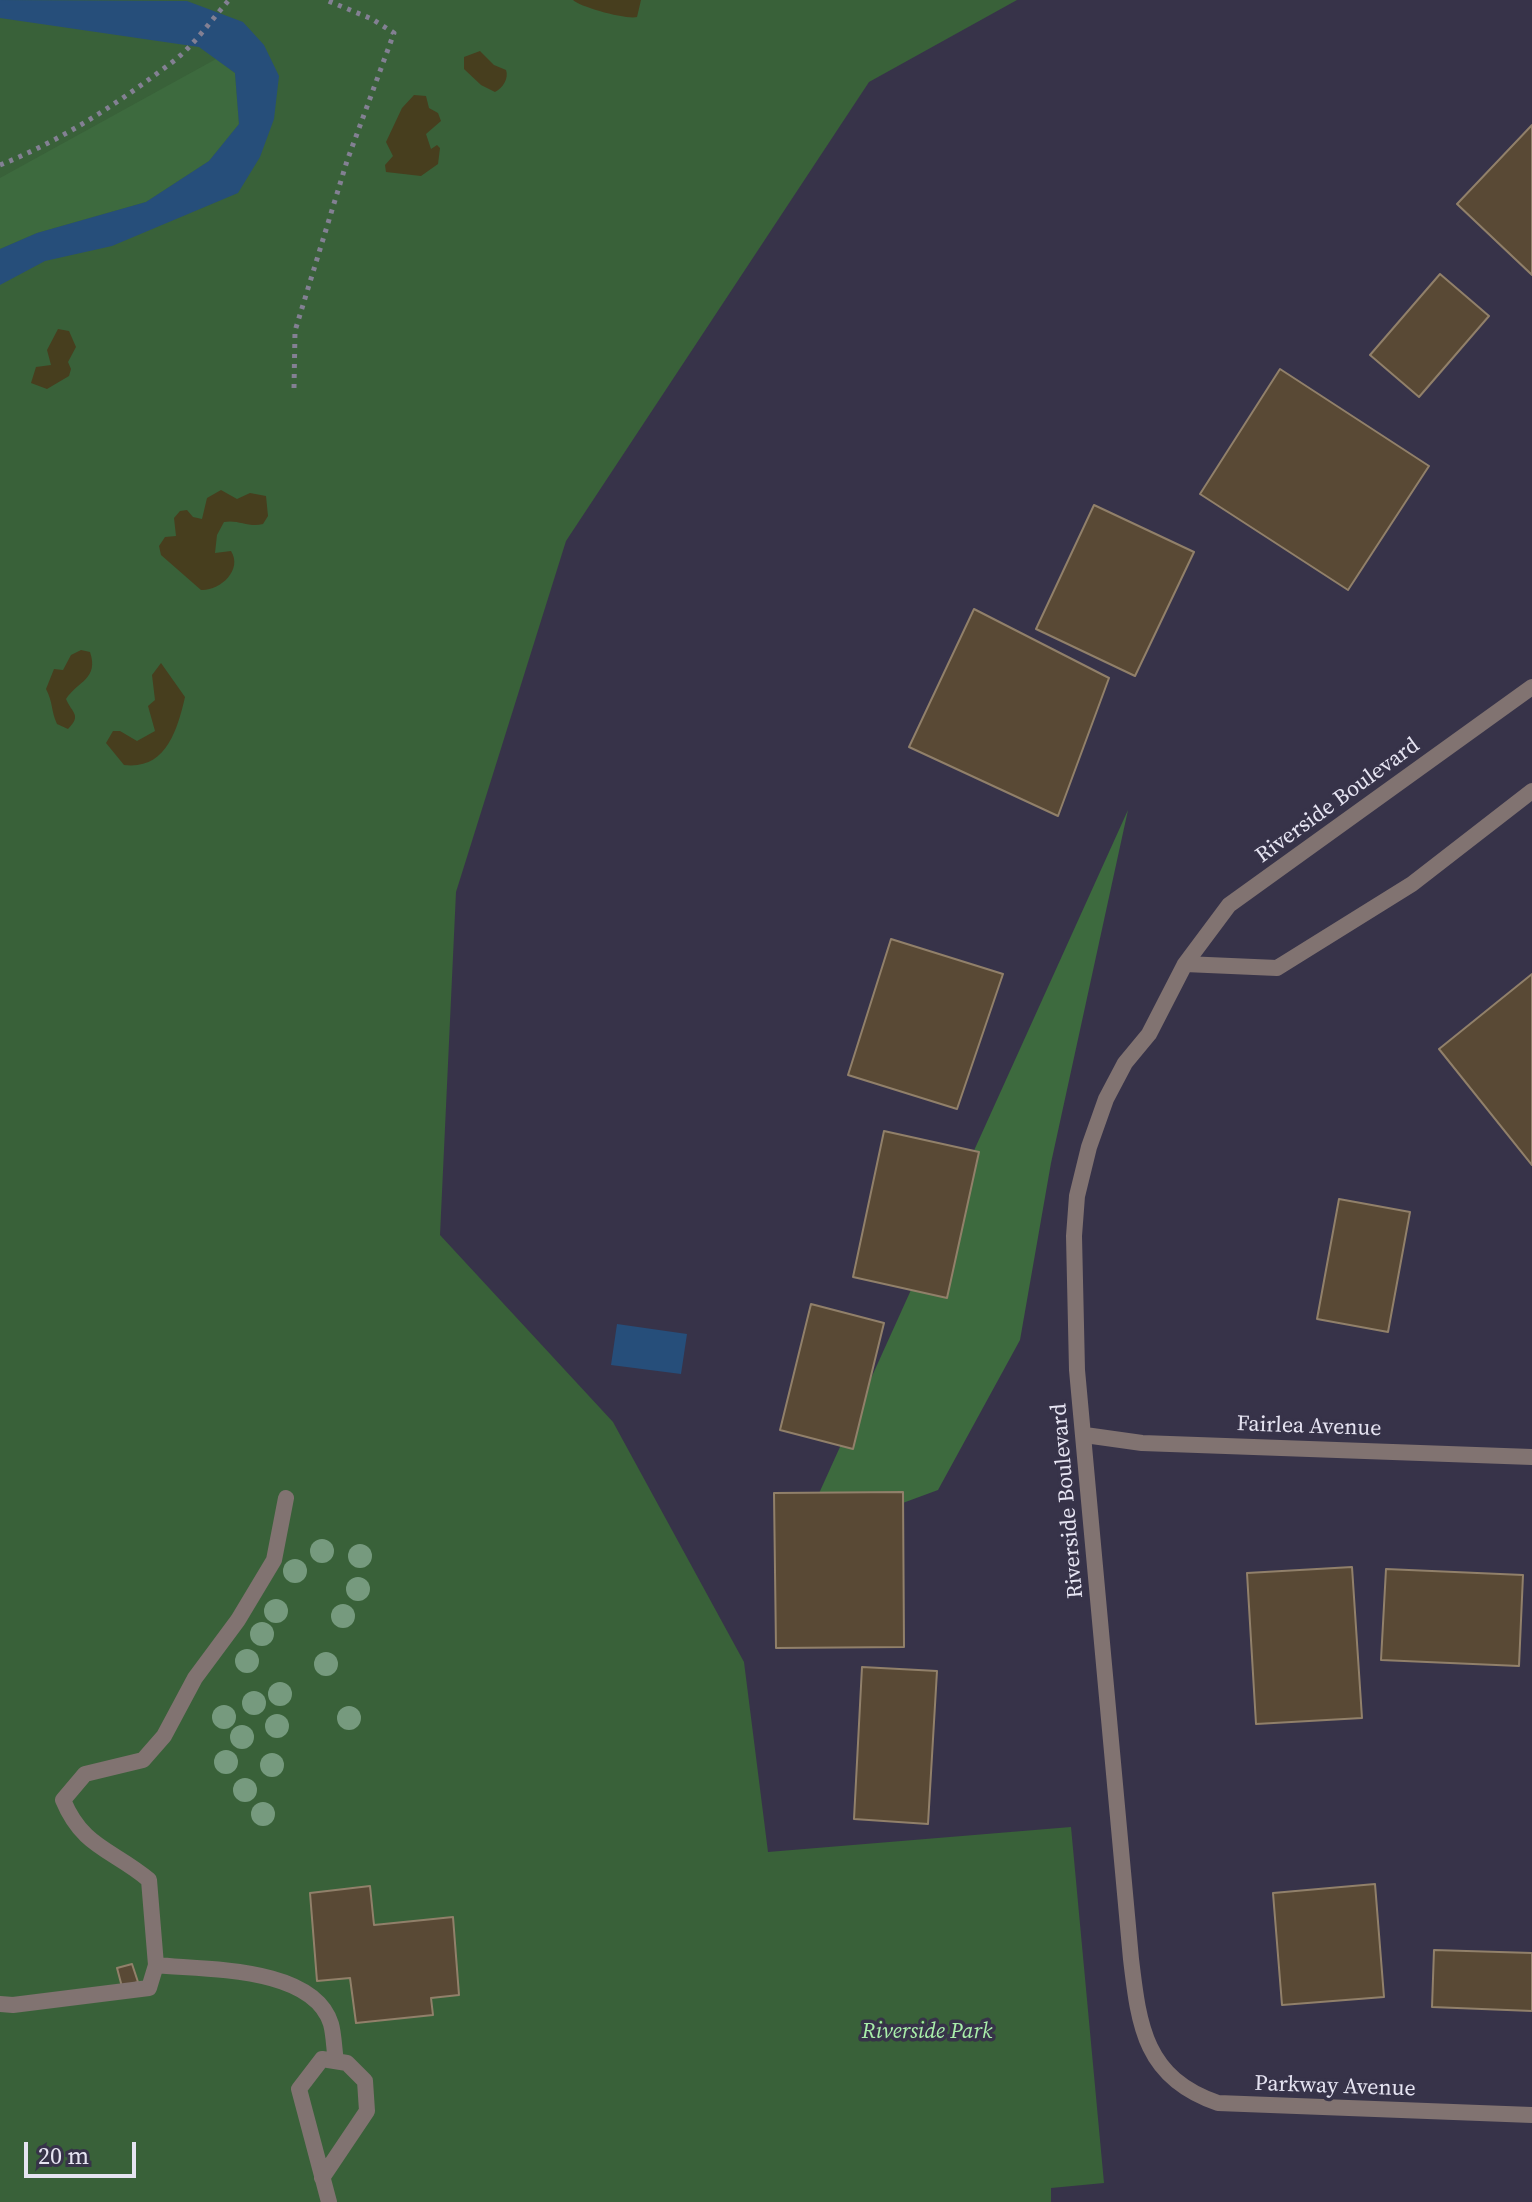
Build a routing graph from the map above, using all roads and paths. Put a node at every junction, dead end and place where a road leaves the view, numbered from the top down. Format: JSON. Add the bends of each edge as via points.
{"nodes":[{"id":1,"x":229,"y":0,"type":"edge"},
{"id":2,"x":326,"y":0,"type":"edge"},
{"id":3,"x":0,"y":165,"type":"edge"},
{"id":4,"x":294,"y":388,"type":"dead end"},
{"id":5,"x":1532,"y":687,"type":"edge"},
{"id":6,"x":1532,"y":791,"type":"edge"},
{"id":7,"x":1185,"y":964,"type":"junction"},
{"id":8,"x":1085,"y":1435,"type":"junction"},
{"id":9,"x":1532,"y":1457,"type":"edge"},
{"id":10,"x":286,"y":1498,"type":"dead end"},
{"id":11,"x":156,"y":1965,"type":"junction"},
{"id":12,"x":0,"y":2004,"type":"edge"},
{"id":13,"x":1154,"y":2056,"type":"joint"},
{"id":14,"x":336,"y":2061,"type":"junction"},
{"id":15,"x":1532,"y":2115,"type":"edge"},
{"id":16,"x":322,"y":2178,"type":"junction"},
{"id":17,"x":329,"y":2202,"type":"edge"}],
"edges":[{"from":1,"to":3,"type":"path","via":[[175,60],[126,99]]},
{"from":2,"to":4,"type":"path","via":[[394,33],[347,161],[295,331]]},
{"from":5,"to":7,"type":"street","name":"Riverside Boulevard","via":[[1229,905]]},
{"from":6,"to":7,"type":"street","via":[[1412,884],[1277,968]]},
{"from":7,"to":8,"type":"street","name":"Riverside Boulevard","via":[[1149,1034],[1125,1063],[1106,1099],[1077,1196],[1075,1329]]},
{"from":8,"to":9,"type":"street","name":"Fairlea Avenue","via":[[1142,1443]]},
{"from":8,"to":13,"type":"street","name":"Riverside Boulevard","via":[[1131,1959],[1139,2024]]},
{"from":10,"to":11,"type":"street","via":[[274,1560],[195,1678],[164,1736],[143,1760],[85,1774],[63,1800],[72,1823],[96,1847],[125,1860],[149,1880]]},
{"from":11,"to":12,"type":"street","via":[[149,1988]]},
{"from":11,"to":14,"type":"street","via":[[282,1979],[314,1998],[331,2022]]},
{"from":13,"to":15,"type":"street","name":"Parkway Avenue","via":[[1181,2085],[1218,2103]]},
{"from":14,"to":16,"type":"street","via":[[322,2059],[299,2089]]},
{"from":14,"to":16,"type":"street","via":[[347,2063],[365,2081],[367,2111]]},
{"from":16,"to":17,"type":"street"}]}
